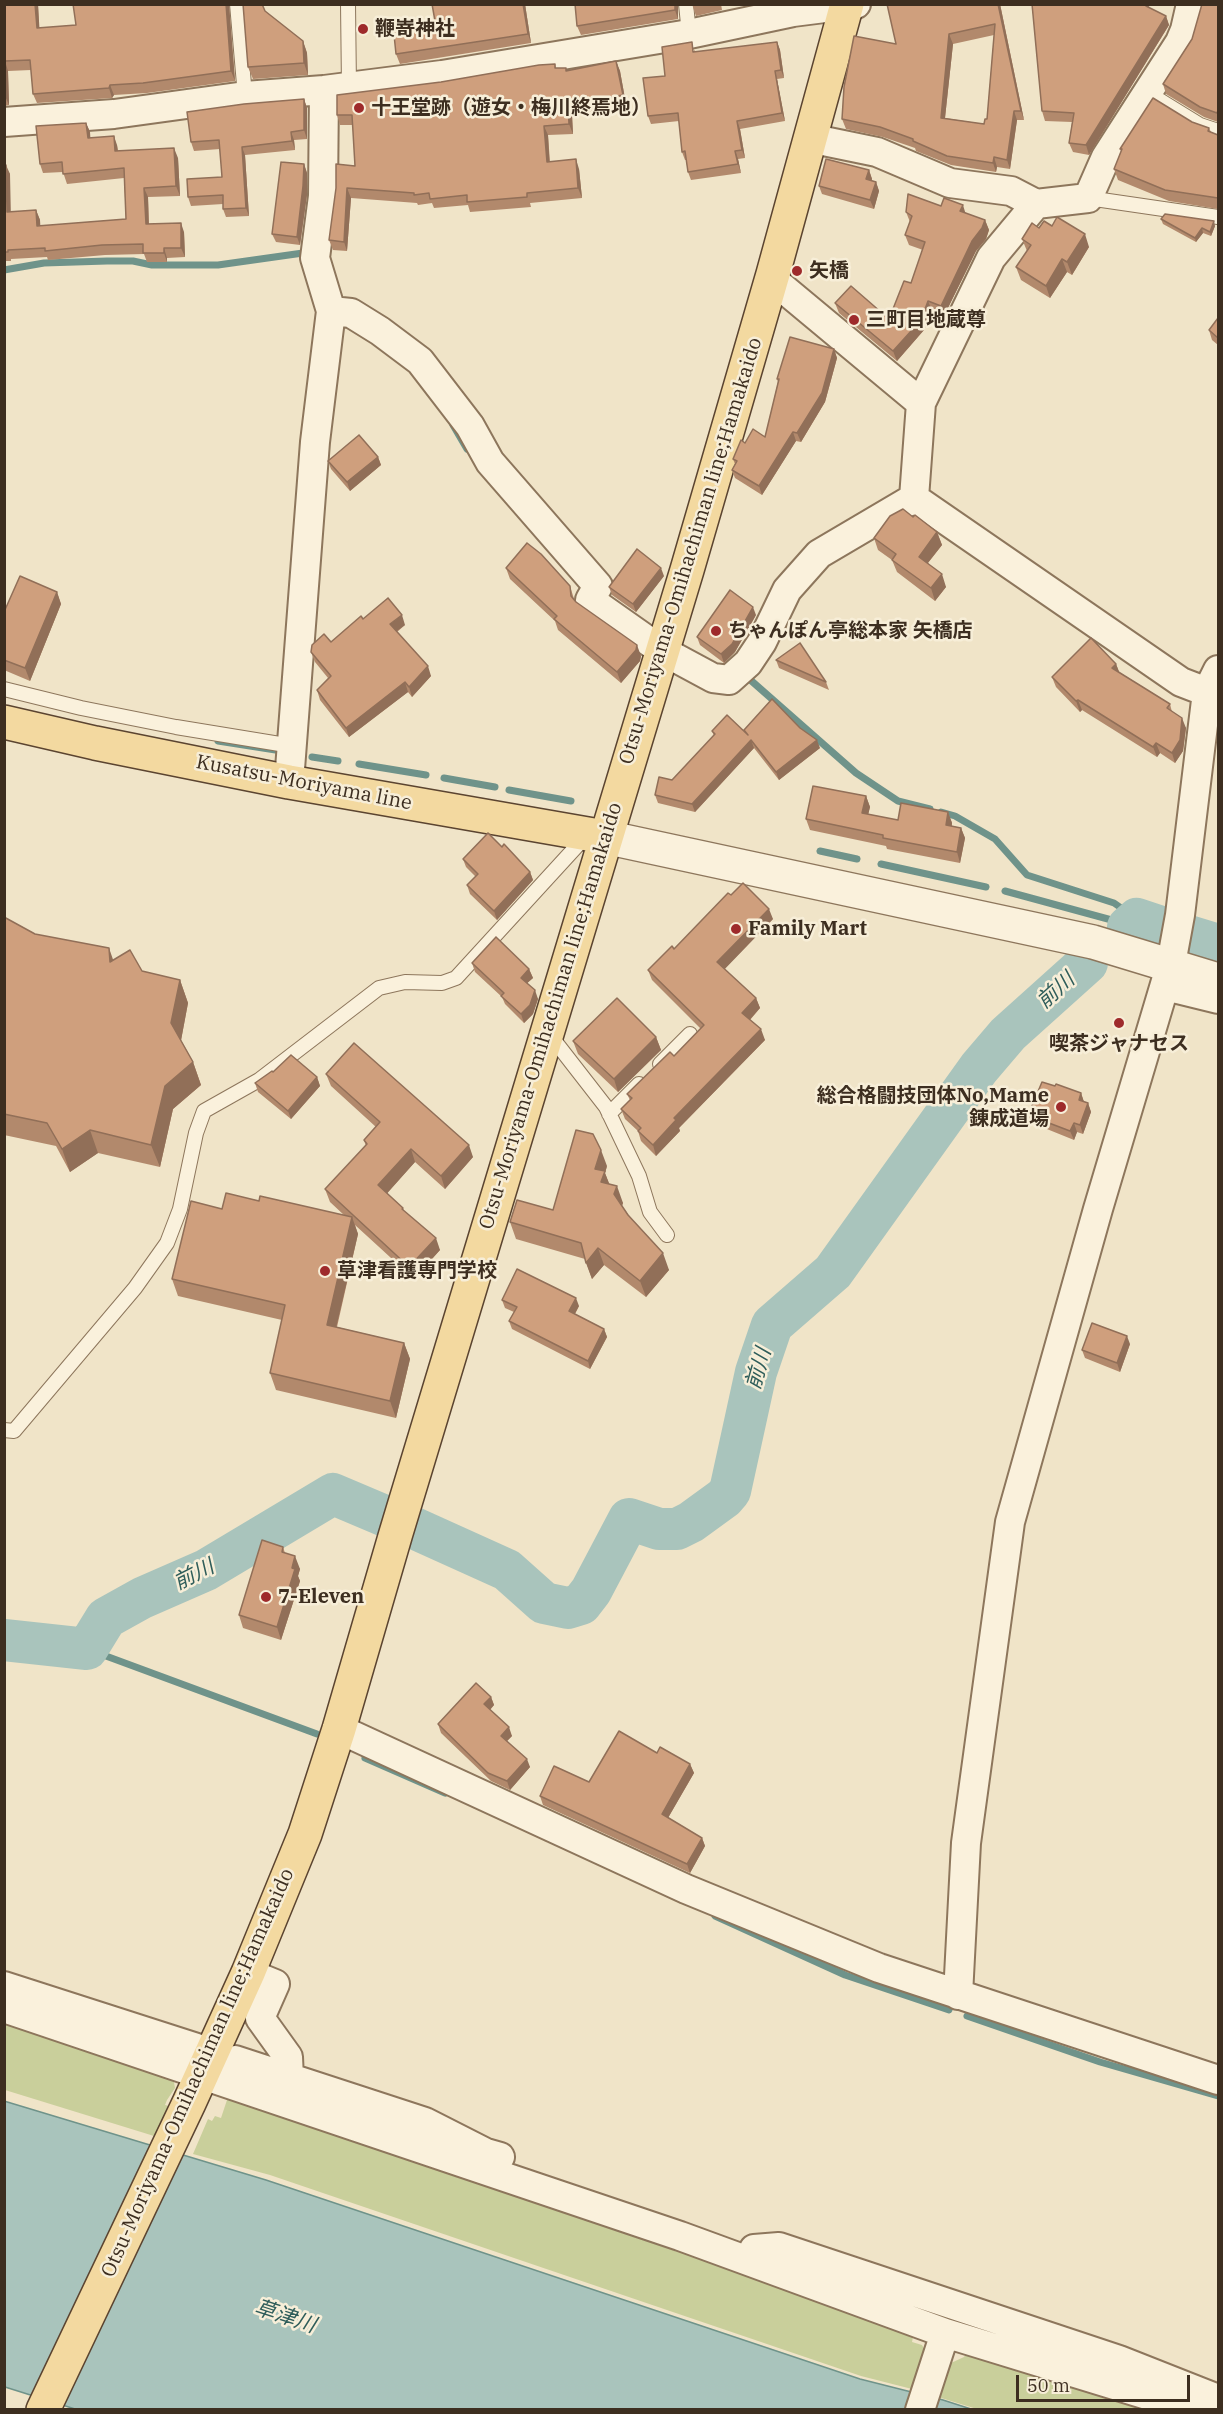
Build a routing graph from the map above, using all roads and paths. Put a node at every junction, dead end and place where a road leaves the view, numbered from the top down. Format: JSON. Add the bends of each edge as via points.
{"nodes":[{"id":1,"x":237,"y":4,"type":"edge"},
{"id":2,"x":348,"y":4,"type":"edge"},
{"id":3,"x":686,"y":4,"type":"edge"},
{"id":4,"x":1191,"y":4,"type":"edge"},
{"id":5,"x":850,"y":5,"type":"edge"},
{"id":6,"x":689,"y":34,"type":"junction"},
{"id":7,"x":336,"y":88,"type":"junction"},
{"id":8,"x":1148,"y":93,"type":"junction"},
{"id":9,"x":245,"y":96,"type":"junction"},
{"id":10,"x":4,"y":122,"type":"edge"},
{"id":11,"x":1218,"y":131,"type":"edge"},
{"id":12,"x":809,"y":138,"type":"junction"},
{"id":13,"x":1088,"y":198,"type":"junction"},
{"id":14,"x":1036,"y":204,"type":"junction"},
{"id":15,"x":1218,"y":217,"type":"edge"},
{"id":16,"x":772,"y":279,"type":"junction"},
{"id":17,"x":331,"y":311,"type":"junction"},
{"id":18,"x":921,"y":403,"type":"junction"},
{"id":19,"x":914,"y":498,"type":"junction"},
{"id":20,"x":661,"y":650,"type":"junction"},
{"id":21,"x":1213,"y":681,"type":"edge"},
{"id":22,"x":4,"y":689,"type":"edge"},
{"id":23,"x":4,"y":722,"type":"edge"},
{"id":24,"x":292,"y":747,"type":"junction"},
{"id":25,"x":289,"y":782,"type":"junction"},
{"id":26,"x":596,"y":836,"type":"junction"},
{"id":27,"x":1170,"y":966,"type":"junction"},
{"id":28,"x":1218,"y":980,"type":"edge"},
{"id":29,"x":1218,"y":999,"type":"edge"},
{"id":30,"x":546,"y":1031,"type":"junction"},
{"id":31,"x":690,"y":1034,"type":"dead end"},
{"id":32,"x":609,"y":1114,"type":"junction"},
{"id":33,"x":667,"y":1235,"type":"dead end"},
{"id":34,"x":4,"y":1430,"type":"edge"},
{"id":35,"x":339,"y":1729,"type":"junction"},
{"id":36,"x":248,"y":1973,"type":"junction"},
{"id":37,"x":4,"y":1986,"type":"edge"},
{"id":38,"x":958,"y":1995,"type":"junction"},
{"id":39,"x":4,"y":2008,"type":"edge"},
{"id":40,"x":235,"y":2060,"type":"dead end"},
{"id":41,"x":196,"y":2075,"type":"junction"},
{"id":42,"x":289,"y":2078,"type":"junction"},
{"id":43,"x":1218,"y":2079,"type":"edge"},
{"id":44,"x":753,"y":2255,"type":"junction"},
{"id":45,"x":945,"y":2332,"type":"junction"},
{"id":46,"x":1218,"y":2399,"type":"edge"},
{"id":47,"x":43,"y":2409,"type":"edge"},
{"id":48,"x":920,"y":2409,"type":"edge"},
{"id":49,"x":1196,"y":2409,"type":"edge"}],
"edges":[{"from":1,"to":9,"type":"lane"},
{"from":2,"to":7,"type":"lane"},
{"from":3,"to":6,"type":"lane"},
{"from":4,"to":8,"type":"street","via":[[1180,42]]},
{"from":5,"to":6,"type":"street","via":[[793,12]]},
{"from":5,"to":12,"type":"main road","name":"Otsu-Moriyama-Omihachiman line;Hamakaido"},
{"from":6,"to":7,"type":"street","via":[[442,75]]},
{"from":7,"to":9,"type":"street"},
{"from":7,"to":17,"type":"street","via":[[315,258]]},
{"from":8,"to":11,"type":"lane","via":[[1200,125]]},
{"from":8,"to":13,"type":"street","via":[[1106,157]]},
{"from":9,"to":10,"type":"street","via":[[114,114]]},
{"from":12,"to":14,"type":"street","via":[[877,152],[950,183],[1011,191]]},
{"from":12,"to":16,"type":"main road","name":"Otsu-Moriyama-Omihachiman line;Hamakaido"},
{"from":13,"to":14,"type":"street"},
{"from":13,"to":15,"type":"lane"},
{"from":14,"to":18,"type":"street","via":[[991,258]]},
{"from":16,"to":18,"type":"street"},
{"from":16,"to":20,"type":"main road","name":"Otsu-Moriyama-Omihachiman line;Hamakaido"},
{"from":17,"to":20,"type":"street","via":[[351,313],[420,361],[470,426],[490,462],[598,586],[590,600]]},
{"from":17,"to":24,"type":"street","via":[[315,442]]},
{"from":18,"to":19,"type":"street"},
{"from":19,"to":20,"type":"street","via":[[819,554],[787,590],[748,663],[729,680],[713,678]]},
{"from":19,"to":21,"type":"street","via":[[1181,682]]},
{"from":20,"to":26,"type":"main road","name":"Otsu-Moriyama-Omihachiman line;Hamakaido"},
{"from":21,"to":27,"type":"street"},
{"from":22,"to":24,"type":"lane"},
{"from":23,"to":25,"type":"main road","name":"Kusatsu-Moriyama line"},
{"from":24,"to":25,"type":"street"},
{"from":25,"to":26,"type":"main road","name":"Kusatsu-Moriyama line"},
{"from":26,"to":27,"type":"street","via":[[1093,942]]},
{"from":26,"to":30,"type":"main road","name":"Otsu-Moriyama-Omihachiman line;Hamakaido"},
{"from":26,"to":34,"type":"lane","via":[[456,978],[442,983],[405,982],[379,988],[259,1080],[204,1111],[180,1209],[167,1243],[135,1288],[14,1431]]},
{"from":27,"to":28,"type":"street"},
{"from":27,"to":29,"type":"street"},
{"from":27,"to":38,"type":"street","via":[[1010,1522],[966,1843]]},
{"from":30,"to":32,"type":"lane"},
{"from":30,"to":35,"type":"main road","name":"Otsu-Moriyama-Omihachiman line;Hamakaido"},
{"from":31,"to":32,"type":"lane"},
{"from":32,"to":33,"type":"lane","via":[[639,1176],[650,1212]]},
{"from":35,"to":36,"type":"main road","name":"Otsu-Moriyama-Omihachiman line;Hamakaido","via":[[305,1834]]},
{"from":35,"to":38,"type":"street","via":[[686,1889],[879,1968]]},
{"from":36,"to":41,"type":"main road","name":"Otsu-Moriyama-Omihachiman line;Hamakaido"},
{"from":36,"to":42,"type":"street","via":[[275,1984],[260,2018],[288,2057]]},
{"from":37,"to":41,"type":"street"},
{"from":38,"to":43,"type":"street"},
{"from":39,"to":41,"type":"street"},
{"from":40,"to":42,"type":"street"},
{"from":41,"to":44,"type":"street"},
{"from":41,"to":47,"type":"main road","name":"Otsu-Moriyama-Omihachiman line;Hamakaido"},
{"from":42,"to":44,"type":"street","via":[[425,2122],[486,2153],[722,2231]]},
{"from":44,"to":45,"type":"street"},
{"from":44,"to":46,"type":"street","via":[[779,2247],[1119,2360]]},
{"from":45,"to":48,"type":"street"},
{"from":45,"to":49,"type":"street"}]}
